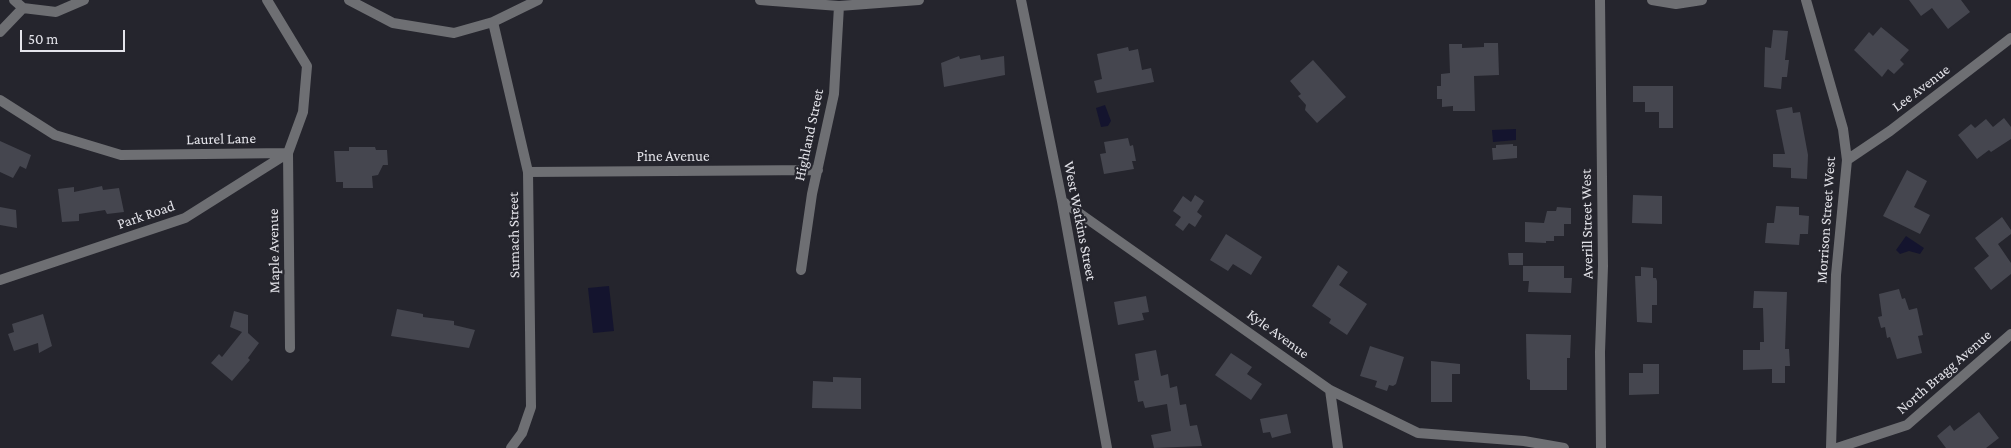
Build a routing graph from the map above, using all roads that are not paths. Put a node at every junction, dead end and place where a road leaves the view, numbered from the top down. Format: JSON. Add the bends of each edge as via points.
{"nodes":[{"id":1,"x":14,"y":0,"type":"edge"},
{"id":2,"x":84,"y":0,"type":"edge"},
{"id":3,"x":267,"y":0,"type":"edge"},
{"id":4,"x":349,"y":0,"type":"edge"},
{"id":5,"x":538,"y":0,"type":"edge"},
{"id":6,"x":760,"y":0,"type":"edge"},
{"id":7,"x":919,"y":0,"type":"edge"},
{"id":8,"x":1021,"y":0,"type":"edge"},
{"id":9,"x":1600,"y":0,"type":"edge"},
{"id":10,"x":1652,"y":0,"type":"edge"},
{"id":11,"x":1702,"y":0,"type":"edge"},
{"id":12,"x":1806,"y":0,"type":"edge"},
{"id":13,"x":22,"y":4,"type":"edge"},
{"id":14,"x":839,"y":6,"type":"junction"},
{"id":15,"x":493,"y":22,"type":"junction"},
{"id":16,"x":0,"y":32,"type":"edge"},
{"id":17,"x":2011,"y":38,"type":"edge"},
{"id":18,"x":0,"y":100,"type":"edge"},
{"id":19,"x":288,"y":153,"type":"junction"},
{"id":20,"x":1847,"y":160,"type":"junction"},
{"id":21,"x":818,"y":170,"type":"junction"},
{"id":22,"x":528,"y":172,"type":"junction"},
{"id":23,"x":1062,"y":201,"type":"junction"},
{"id":24,"x":801,"y":270,"type":"dead end"},
{"id":25,"x":0,"y":280,"type":"edge"},
{"id":26,"x":2011,"y":334,"type":"edge"},
{"id":27,"x":290,"y":348,"type":"dead end"},
{"id":28,"x":1330,"y":390,"type":"junction"},
{"id":29,"x":1497,"y":444,"type":"edge"},
{"id":30,"x":512,"y":448,"type":"edge"},
{"id":31,"x":1107,"y":448,"type":"edge"},
{"id":32,"x":1338,"y":448,"type":"edge"},
{"id":33,"x":1564,"y":448,"type":"edge"},
{"id":34,"x":1600,"y":448,"type":"edge"},
{"id":35,"x":1831,"y":448,"type":"edge"},
{"id":36,"x":1837,"y":448,"type":"edge"}],
"edges":[{"from":1,"to":13,"type":"street"},
{"from":2,"to":13,"type":"street","via":[[56,12]]},
{"from":3,"to":19,"type":"street","via":[[307,66],[303,112]]},
{"from":4,"to":15,"type":"street","via":[[393,23],[454,33]]},
{"from":5,"to":15,"type":"street"},
{"from":6,"to":14,"type":"street"},
{"from":7,"to":14,"type":"street"},
{"from":8,"to":23,"type":"street","name":"West Watkins Street"},
{"from":9,"to":34,"type":"street","name":"Averill Street West","via":[[1603,266]]},
{"from":10,"to":11,"type":"street","via":[[1676,4]]},
{"from":12,"to":20,"type":"street","name":"Morrison Street West","via":[[1843,129]]},
{"from":13,"to":16,"type":"street"},
{"from":14,"to":21,"type":"street","name":"Highland Street","via":[[834,94]]},
{"from":15,"to":22,"type":"street","name":"Sumach Street"},
{"from":17,"to":20,"type":"street","name":"Lee Avenue"},
{"from":18,"to":19,"type":"street","name":"Laurel Lane","via":[[55,135],[121,155]]},
{"from":19,"to":25,"type":"street","name":"Park Road","via":[[185,218]]},
{"from":19,"to":27,"type":"street","name":"Maple Avenue"},
{"from":20,"to":35,"type":"street","name":"Morrison Street West","via":[[1836,275]]},
{"from":21,"to":22,"type":"street","name":"Pine Avenue"},
{"from":21,"to":24,"type":"street","name":"Highland Street"},
{"from":22,"to":30,"type":"street","name":"Sumach Street","via":[[531,407],[522,433]]},
{"from":23,"to":28,"type":"street","name":"Kyle Avenue"},
{"from":23,"to":31,"type":"street","name":"West Watkins Street"},
{"from":26,"to":36,"type":"street","name":"North Bragg Avenue","via":[[1907,425]]},
{"from":28,"to":29,"type":"street","name":"Kyle Avenue","via":[[1418,433]]},
{"from":28,"to":32,"type":"street"},
{"from":29,"to":33,"type":"street","name":"Kyle Avenue"}]}
